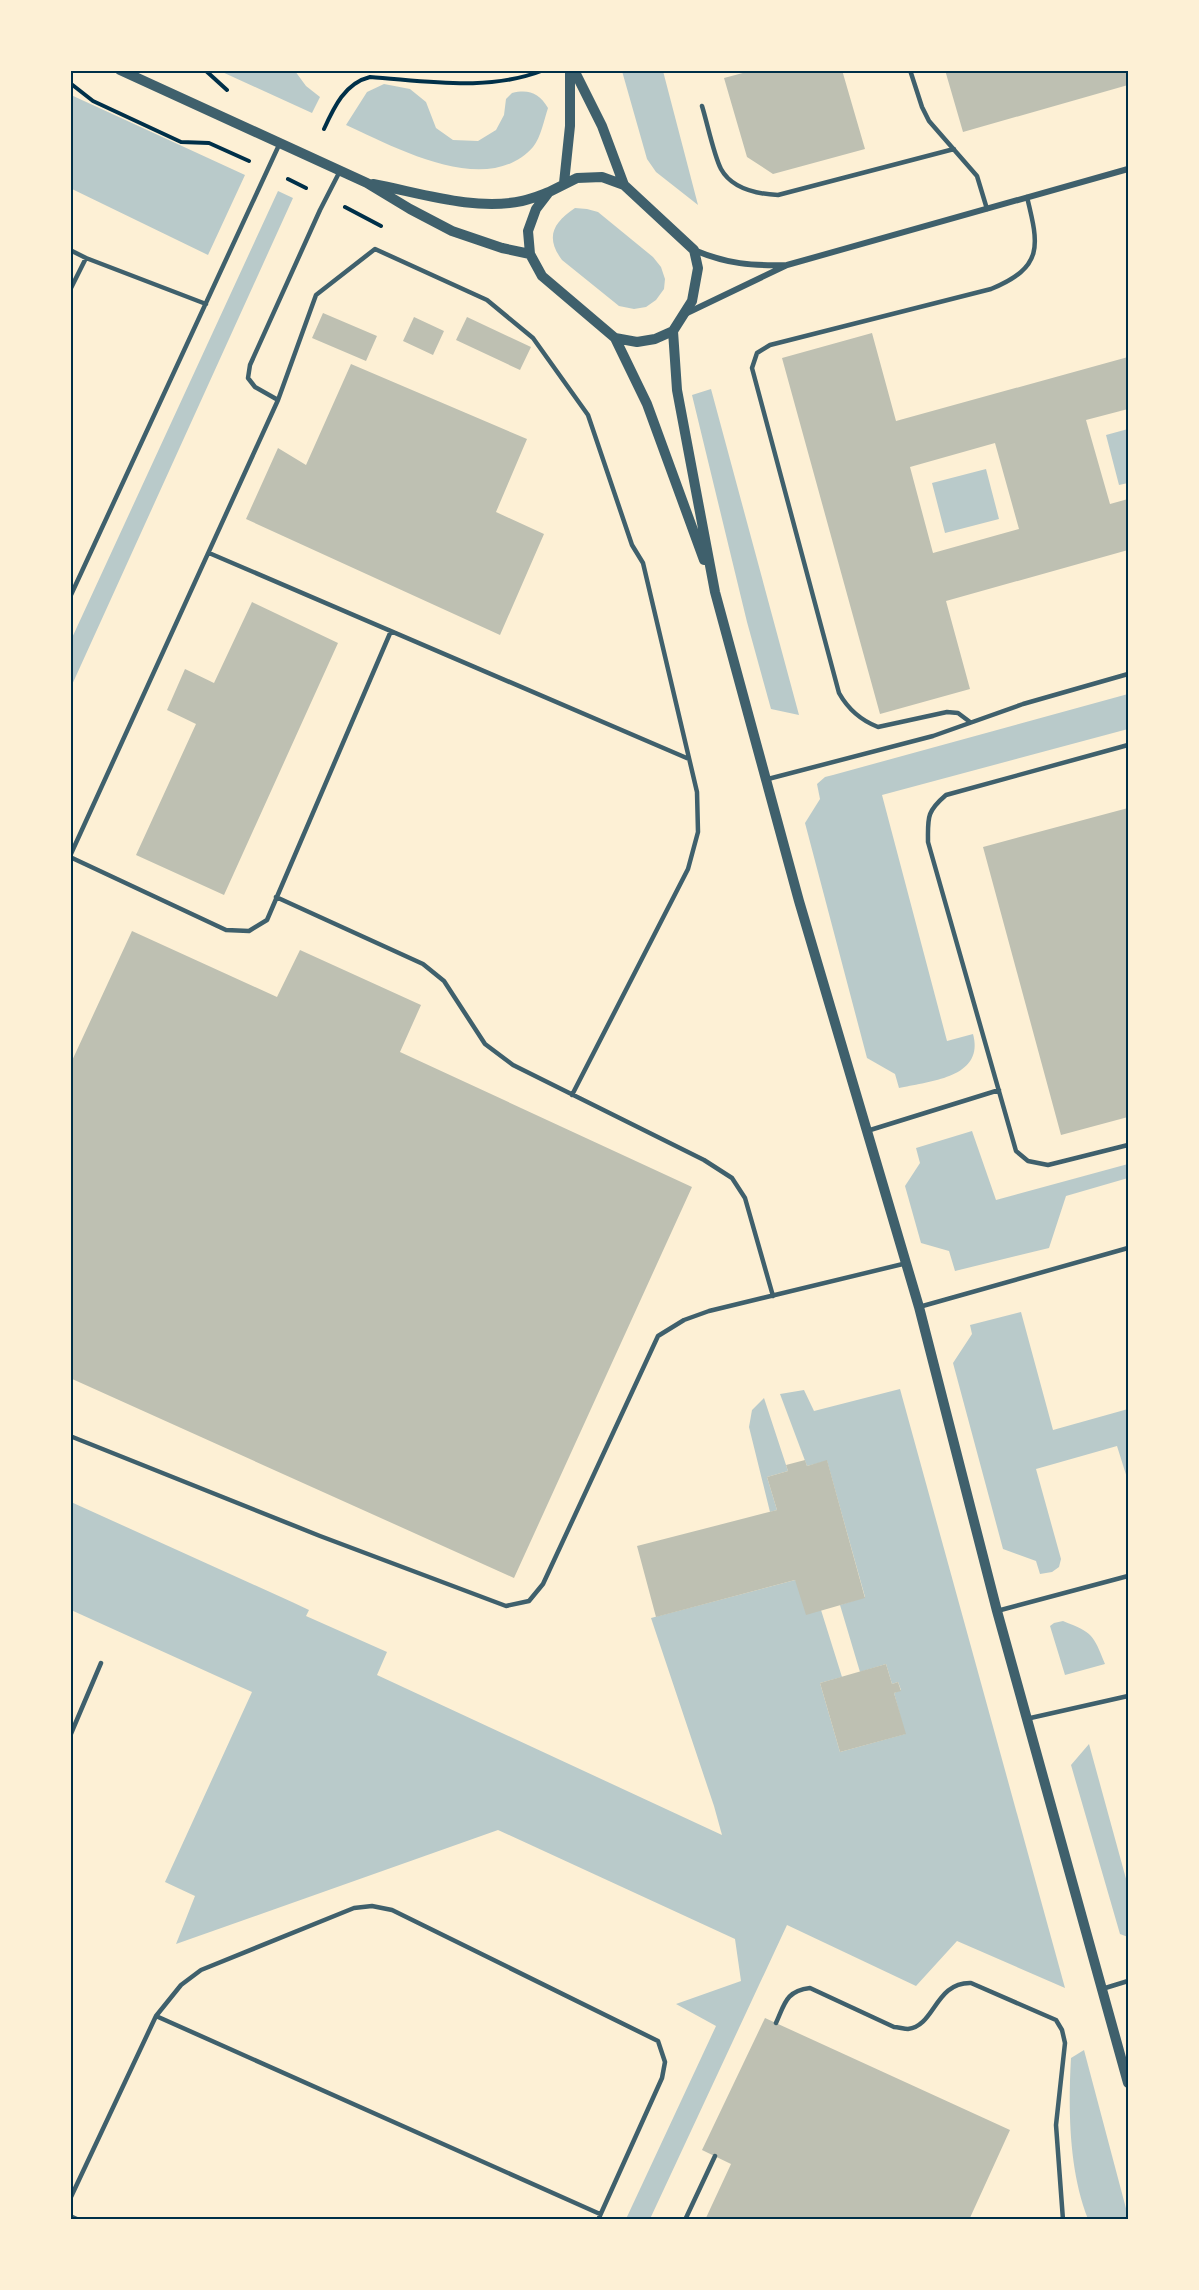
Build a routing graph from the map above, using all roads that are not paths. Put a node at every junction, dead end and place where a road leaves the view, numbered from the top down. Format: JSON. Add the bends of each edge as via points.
{"nodes":[{"id":1,"x":120,"y":70,"type":"edge"},
{"id":2,"x":572,"y":70,"type":"edge"},
{"id":3,"x":910,"y":70,"type":"edge"},
{"id":4,"x":702,"y":106,"type":"dead end"},
{"id":5,"x":280,"y":143,"type":"junction"},
{"id":6,"x":954,"y":148,"type":"junction"},
{"id":7,"x":1128,"y":170,"type":"edge"},
{"id":8,"x":340,"y":171,"type":"junction"},
{"id":9,"x":367,"y":183,"type":"junction"},
{"id":10,"x":564,"y":183,"type":"junction"},
{"id":11,"x":624,"y":185,"type":"junction"},
{"id":12,"x":549,"y":192,"type":"junction"},
{"id":13,"x":1027,"y":197,"type":"junction"},
{"id":14,"x":987,"y":208,"type":"junction"},
{"id":15,"x":70,"y":250,"type":"edge"},
{"id":16,"x":694,"y":250,"type":"junction"},
{"id":17,"x":530,"y":254,"type":"junction"},
{"id":18,"x":86,"y":258,"type":"junction"},
{"id":19,"x":788,"y":265,"type":"junction"},
{"id":20,"x":70,"y":290,"type":"edge"},
{"id":21,"x":206,"y":304,"type":"junction"},
{"id":22,"x":685,"y":314,"type":"junction"},
{"id":23,"x":673,"y":331,"type":"junction"},
{"id":24,"x":615,"y":338,"type":"junction"},
{"id":25,"x":278,"y":400,"type":"junction"},
{"id":26,"x":208,"y":553,"type":"junction"},
{"id":27,"x":70,"y":577,"type":"edge"},
{"id":28,"x":78,"y":581,"type":"junction"},
{"id":29,"x":715,"y":592,"type":"junction"},
{"id":30,"x":70,"y":597,"type":"edge"},
{"id":31,"x":391,"y":631,"type":"junction"},
{"id":32,"x":1128,"y":674,"type":"edge"},
{"id":33,"x":970,"y":723,"type":"junction"},
{"id":34,"x":1128,"y":745,"type":"edge"},
{"id":35,"x":689,"y":759,"type":"junction"},
{"id":36,"x":765,"y":779,"type":"junction"},
{"id":37,"x":70,"y":857,"type":"edge"},
{"id":38,"x":276,"y":897,"type":"junction"},
{"id":39,"x":999,"y":1090,"type":"junction"},
{"id":40,"x":572,"y":1095,"type":"junction"},
{"id":41,"x":867,"y":1131,"type":"junction"},
{"id":42,"x":1128,"y":1145,"type":"edge"},
{"id":43,"x":1128,"y":1248,"type":"edge"},
{"id":44,"x":906,"y":1263,"type":"junction"},
{"id":45,"x":773,"y":1296,"type":"junction"},
{"id":46,"x":919,"y":1307,"type":"junction"},
{"id":47,"x":70,"y":1436,"type":"edge"},
{"id":48,"x":1128,"y":1576,"type":"edge"},
{"id":49,"x":997,"y":1611,"type":"junction"},
{"id":50,"x":101,"y":1663,"type":"dead end"},
{"id":51,"x":1128,"y":1696,"type":"edge"},
{"id":52,"x":1026,"y":1719,"type":"junction"},
{"id":53,"x":70,"y":1736,"type":"edge"},
{"id":54,"x":1128,"y":1981,"type":"edge"},
{"id":55,"x":1102,"y":1989,"type":"junction"},
{"id":56,"x":156,"y":2016,"type":"junction"},
{"id":57,"x":776,"y":2023,"type":"dead end"},
{"id":58,"x":1128,"y":2083,"type":"edge"},
{"id":59,"x":715,"y":2157,"type":"dead end"},
{"id":60,"x":70,"y":2199,"type":"edge"},
{"id":61,"x":70,"y":2216,"type":"edge"},
{"id":62,"x":599,"y":2217,"type":"edge"},
{"id":63,"x":79,"y":2220,"type":"edge"},
{"id":64,"x":685,"y":2220,"type":"edge"},
{"id":65,"x":1063,"y":2220,"type":"edge"}],
"edges":[{"from":1,"to":5,"type":"street"},
{"from":2,"to":10,"type":"street"},
{"from":2,"to":11,"type":"street","via":[[602,126]]},
{"from":3,"to":6,"type":"lane","via":[[929,121]]},
{"from":4,"to":6,"type":"lane","via":[[721,170],[734,183],[756,194],[778,195]]},
{"from":5,"to":8,"type":"street"},
{"from":5,"to":21,"type":"lane"},
{"from":6,"to":14,"type":"lane","via":[[977,176]]},
{"from":7,"to":13,"type":"street"},
{"from":8,"to":9,"type":"street"},
{"from":8,"to":25,"type":"lane","via":[[250,365],[248,378],[255,387]]},
{"from":9,"to":12,"type":"street","via":[[495,204],[523,201]]},
{"from":9,"to":17,"type":"street","via":[[452,231]]},
{"from":10,"to":11,"type":"street","via":[[602,177]]},
{"from":10,"to":12,"type":"street"},
{"from":11,"to":16,"type":"street"},
{"from":12,"to":17,"type":"street","via":[[536,209],[528,231]]},
{"from":13,"to":14,"type":"street"},
{"from":13,"to":33,"type":"lane","via":[[1036,232],[1035,250],[1027,267],[1013,280],[992,289],[770,345],[757,353],[752,368],[839,693],[847,707],[878,727],[947,712],[958,712]]},
{"from":14,"to":19,"type":"street"},
{"from":15,"to":18,"type":"lane"},
{"from":16,"to":19,"type":"street","via":[[732,263]]},
{"from":16,"to":22,"type":"street","via":[[698,268]]},
{"from":17,"to":24,"type":"street","via":[[542,276]]},
{"from":18,"to":20,"type":"lane"},
{"from":18,"to":21,"type":"lane"},
{"from":19,"to":22,"type":"street"},
{"from":21,"to":28,"type":"lane"},
{"from":22,"to":23,"type":"street"},
{"from":23,"to":24,"type":"street","via":[[637,342]]},
{"from":23,"to":29,"type":"street","via":[[677,390]]},
{"from":24,"to":29,"type":"street","via":[[647,404]]},
{"from":25,"to":26,"type":"lane"},
{"from":25,"to":35,"type":"lane","via":[[316,295],[375,249],[487,300],[533,338],[588,415],[632,545],[643,563]]},
{"from":26,"to":31,"type":"lane"},
{"from":26,"to":37,"type":"lane"},
{"from":27,"to":28,"type":"lane"},
{"from":28,"to":30,"type":"lane"},
{"from":29,"to":36,"type":"street"},
{"from":31,"to":35,"type":"lane"},
{"from":31,"to":38,"type":"lane"},
{"from":32,"to":33,"type":"lane"},
{"from":33,"to":36,"type":"lane"},
{"from":34,"to":39,"type":"lane","via":[[946,795],[933,806],[928,820],[928,842]]},
{"from":35,"to":40,"type":"lane","via":[[697,792],[698,832],[688,869]]},
{"from":36,"to":41,"type":"street"},
{"from":37,"to":38,"type":"lane","via":[[226,930],[249,931],[267,920]]},
{"from":38,"to":40,"type":"lane","via":[[423,964],[444,981],[485,1044],[513,1065]]},
{"from":39,"to":41,"type":"lane"},
{"from":39,"to":42,"type":"lane","via":[[1016,1151],[1028,1161],[1048,1165]]},
{"from":40,"to":45,"type":"lane","via":[[704,1160],[732,1178],[745,1198]]},
{"from":41,"to":44,"type":"street"},
{"from":43,"to":46,"type":"lane"},
{"from":44,"to":45,"type":"lane"},
{"from":44,"to":46,"type":"street"},
{"from":45,"to":47,"type":"lane","via":[[709,1311],[658,1336],[543,1584],[529,1601],[506,1606]]},
{"from":46,"to":49,"type":"street"},
{"from":48,"to":49,"type":"lane"},
{"from":49,"to":52,"type":"street"},
{"from":50,"to":53,"type":"lane"},
{"from":51,"to":52,"type":"lane"},
{"from":52,"to":55,"type":"street"},
{"from":54,"to":55,"type":"lane"},
{"from":55,"to":58,"type":"street"},
{"from":56,"to":60,"type":"lane"},
{"from":56,"to":62,"type":"lane"},
{"from":56,"to":62,"type":"lane","via":[[181,1985],[201,1970],[354,1908],[392,1910],[658,2041],[665,2062],[662,2078]]},
{"from":57,"to":65,"type":"lane","via":[[789,1996],[810,1988],[894,2027],[909,2029],[920,2024],[952,1986],[961,1983],[971,1983],[1056,2020],[1065,2043],[1056,2125]]},
{"from":59,"to":64,"type":"lane"},
{"from":61,"to":63,"type":"lane"}]}
